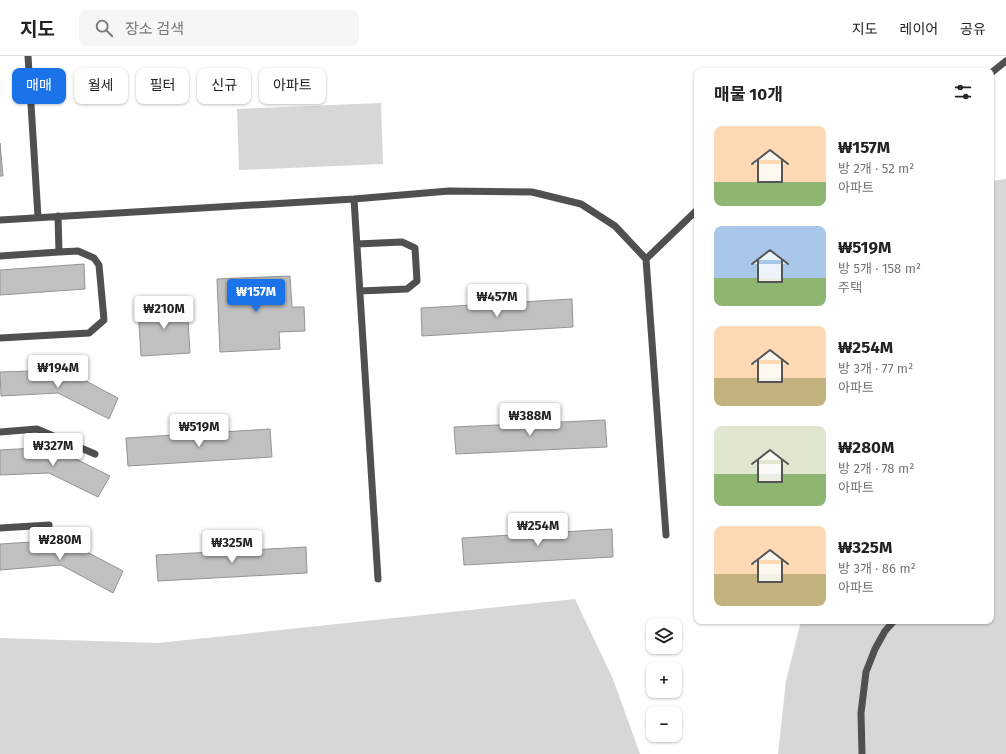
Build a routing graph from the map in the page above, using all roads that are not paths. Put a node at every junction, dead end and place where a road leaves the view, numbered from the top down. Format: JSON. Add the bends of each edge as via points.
{"nodes":[{"id":1,"x":28,"y":56,"type":"edge"},
{"id":2,"x":1006,"y":61,"type":"edge"},
{"id":3,"x":994,"y":71,"type":"edge"},
{"id":4,"x":354,"y":199,"type":"junction"},
{"id":5,"x":694,"y":213,"type":"edge"},
{"id":6,"x":58,"y":216,"type":"junction"},
{"id":7,"x":38,"y":217,"type":"junction"},
{"id":8,"x":0,"y":220,"type":"edge"},
{"id":9,"x":357,"y":244,"type":"junction"},
{"id":10,"x":60,"y":252,"type":"junction"},
{"id":11,"x":0,"y":256,"type":"edge"},
{"id":12,"x":646,"y":259,"type":"junction"},
{"id":13,"x":360,"y":291,"type":"junction"},
{"id":14,"x":0,"y":338,"type":"edge"},
{"id":15,"x":0,"y":432,"type":"edge"},
{"id":16,"x":95,"y":454,"type":"dead end"},
{"id":17,"x":49,"y":525,"type":"dead end"},
{"id":18,"x":0,"y":528,"type":"edge"},
{"id":19,"x":666,"y":535,"type":"dead end"},
{"id":20,"x":378,"y":579,"type":"dead end"},
{"id":21,"x":891,"y":624,"type":"edge"},
{"id":22,"x":862,"y":754,"type":"edge"}],
"edges":[{"from":1,"to":7,"type":"lane"},
{"from":2,"to":3,"type":"lane"},
{"from":4,"to":6,"type":"lane"},
{"from":4,"to":9,"type":"lane"},
{"from":4,"to":12,"type":"lane","via":[[449,191],[532,192],[581,204],[615,226]]},
{"from":5,"to":12,"type":"lane"},
{"from":6,"to":7,"type":"lane"},
{"from":6,"to":10,"type":"lane"},
{"from":7,"to":8,"type":"lane"},
{"from":9,"to":13,"type":"lane"},
{"from":9,"to":13,"type":"lane","via":[[402,242],[415,248],[417,274],[417,281],[407,289]]},
{"from":10,"to":11,"type":"lane"},
{"from":10,"to":14,"type":"lane","via":[[78,251],[94,258],[99,265],[104,320],[89,333]]},
{"from":12,"to":19,"type":"lane"},
{"from":13,"to":20,"type":"lane"},
{"from":15,"to":16,"type":"lane","via":[[37,430]]},
{"from":17,"to":18,"type":"lane"},
{"from":21,"to":22,"type":"lane","via":[[875,649],[866,672],[861,713]]}]}
